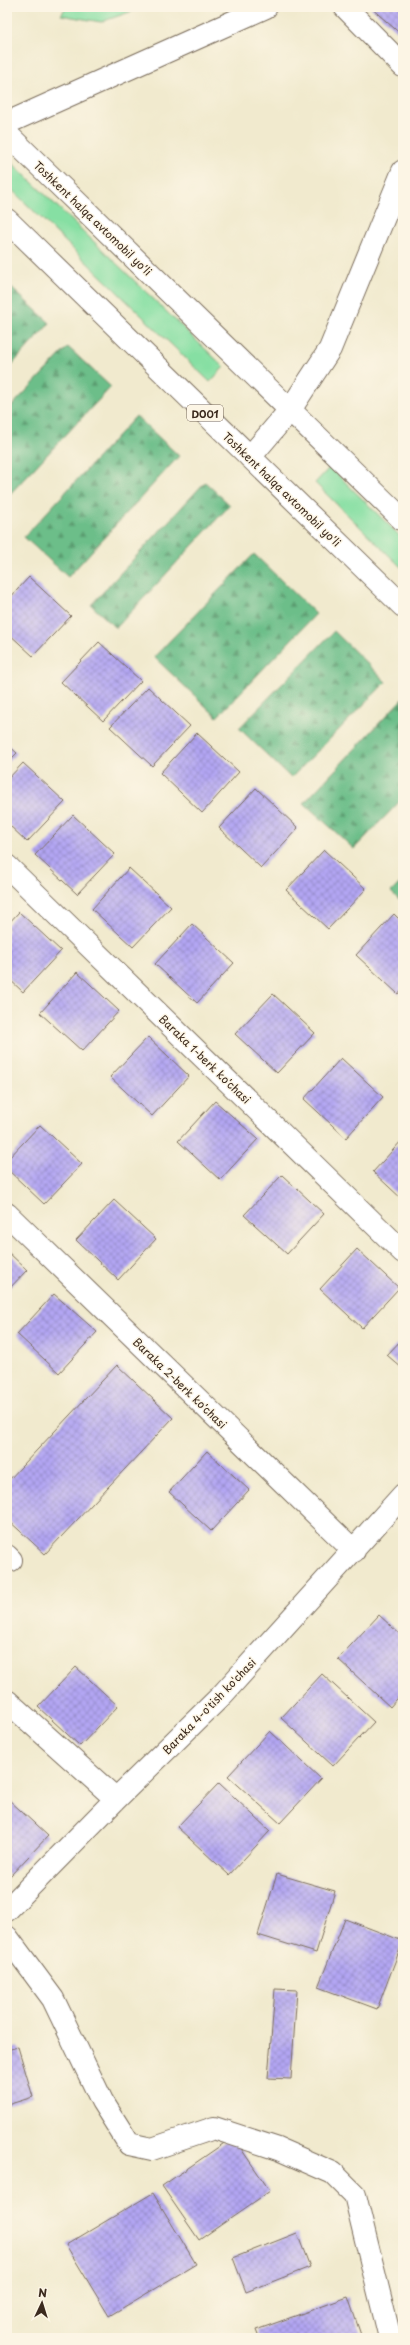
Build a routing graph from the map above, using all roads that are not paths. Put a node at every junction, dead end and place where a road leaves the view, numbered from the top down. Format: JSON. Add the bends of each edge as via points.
{"nodes":[{"id":1,"x":266,"y":7,"type":"edge"},
{"id":2,"x":345,"y":7,"type":"edge"},
{"id":3,"x":403,"y":66,"type":"edge"},
{"id":4,"x":7,"y":123,"type":"edge"},
{"id":5,"x":7,"y":134,"type":"edge"},
{"id":6,"x":403,"y":171,"type":"edge"},
{"id":7,"x":7,"y":220,"type":"edge"},
{"id":8,"x":290,"y":410,"type":"junction"},
{"id":9,"x":250,"y":457,"type":"junction"},
{"id":10,"x":403,"y":520,"type":"edge"},
{"id":11,"x":403,"y":606,"type":"edge"},
{"id":12,"x":7,"y":866,"type":"edge"},
{"id":13,"x":7,"y":1214,"type":"edge"},
{"id":14,"x":403,"y":1252,"type":"edge"},
{"id":15,"x":403,"y":1495,"type":"edge"},
{"id":16,"x":354,"y":1551,"type":"junction"},
{"id":17,"x":7,"y":1701,"type":"edge"},
{"id":18,"x":116,"y":1799,"type":"junction"},
{"id":19,"x":7,"y":1910,"type":"edge"},
{"id":20,"x":7,"y":1937,"type":"edge"},
{"id":21,"x":390,"y":2338,"type":"edge"}],
"edges":[{"from":1,"to":4,"type":"main road"},
{"from":2,"to":3,"type":"main road"},
{"from":5,"to":8,"type":"main road","name":"Toshkent halqa avtomobil yo'li"},
{"from":6,"to":8,"type":"main road","via":[[330,350]]},
{"from":7,"to":9,"type":"main road","name":"Toshkent halqa avtomobil yo'li","number":"D001"},
{"from":8,"to":9,"type":"main road"},
{"from":8,"to":10,"type":"main road","name":"Toshkent halqa avtomobil yo'li"},
{"from":9,"to":11,"type":"main road","name":"Toshkent halqa avtomobil yo'li","number":"D001"},
{"from":12,"to":14,"type":"main road","name":"Baraka 1-berk ko'chasi"},
{"from":13,"to":16,"type":"main road","name":"Baraka 2-berk ko'chasi"},
{"from":15,"to":16,"type":"main road","name":"Baraka 4-o'tish ko'chasi"},
{"from":16,"to":18,"type":"main road","name":"Baraka 4-o'tish ko'chasi","via":[[222,1695]]},
{"from":17,"to":18,"type":"main road"},
{"from":18,"to":19,"type":"main road","name":"Baraka 4-o'tish ko'chasi"},
{"from":20,"to":21,"type":"main road","via":[[53,1999],[102,2101],[129,2144],[152,2149],[214,2128],[278,2149],[333,2173],[355,2195]]}]}
